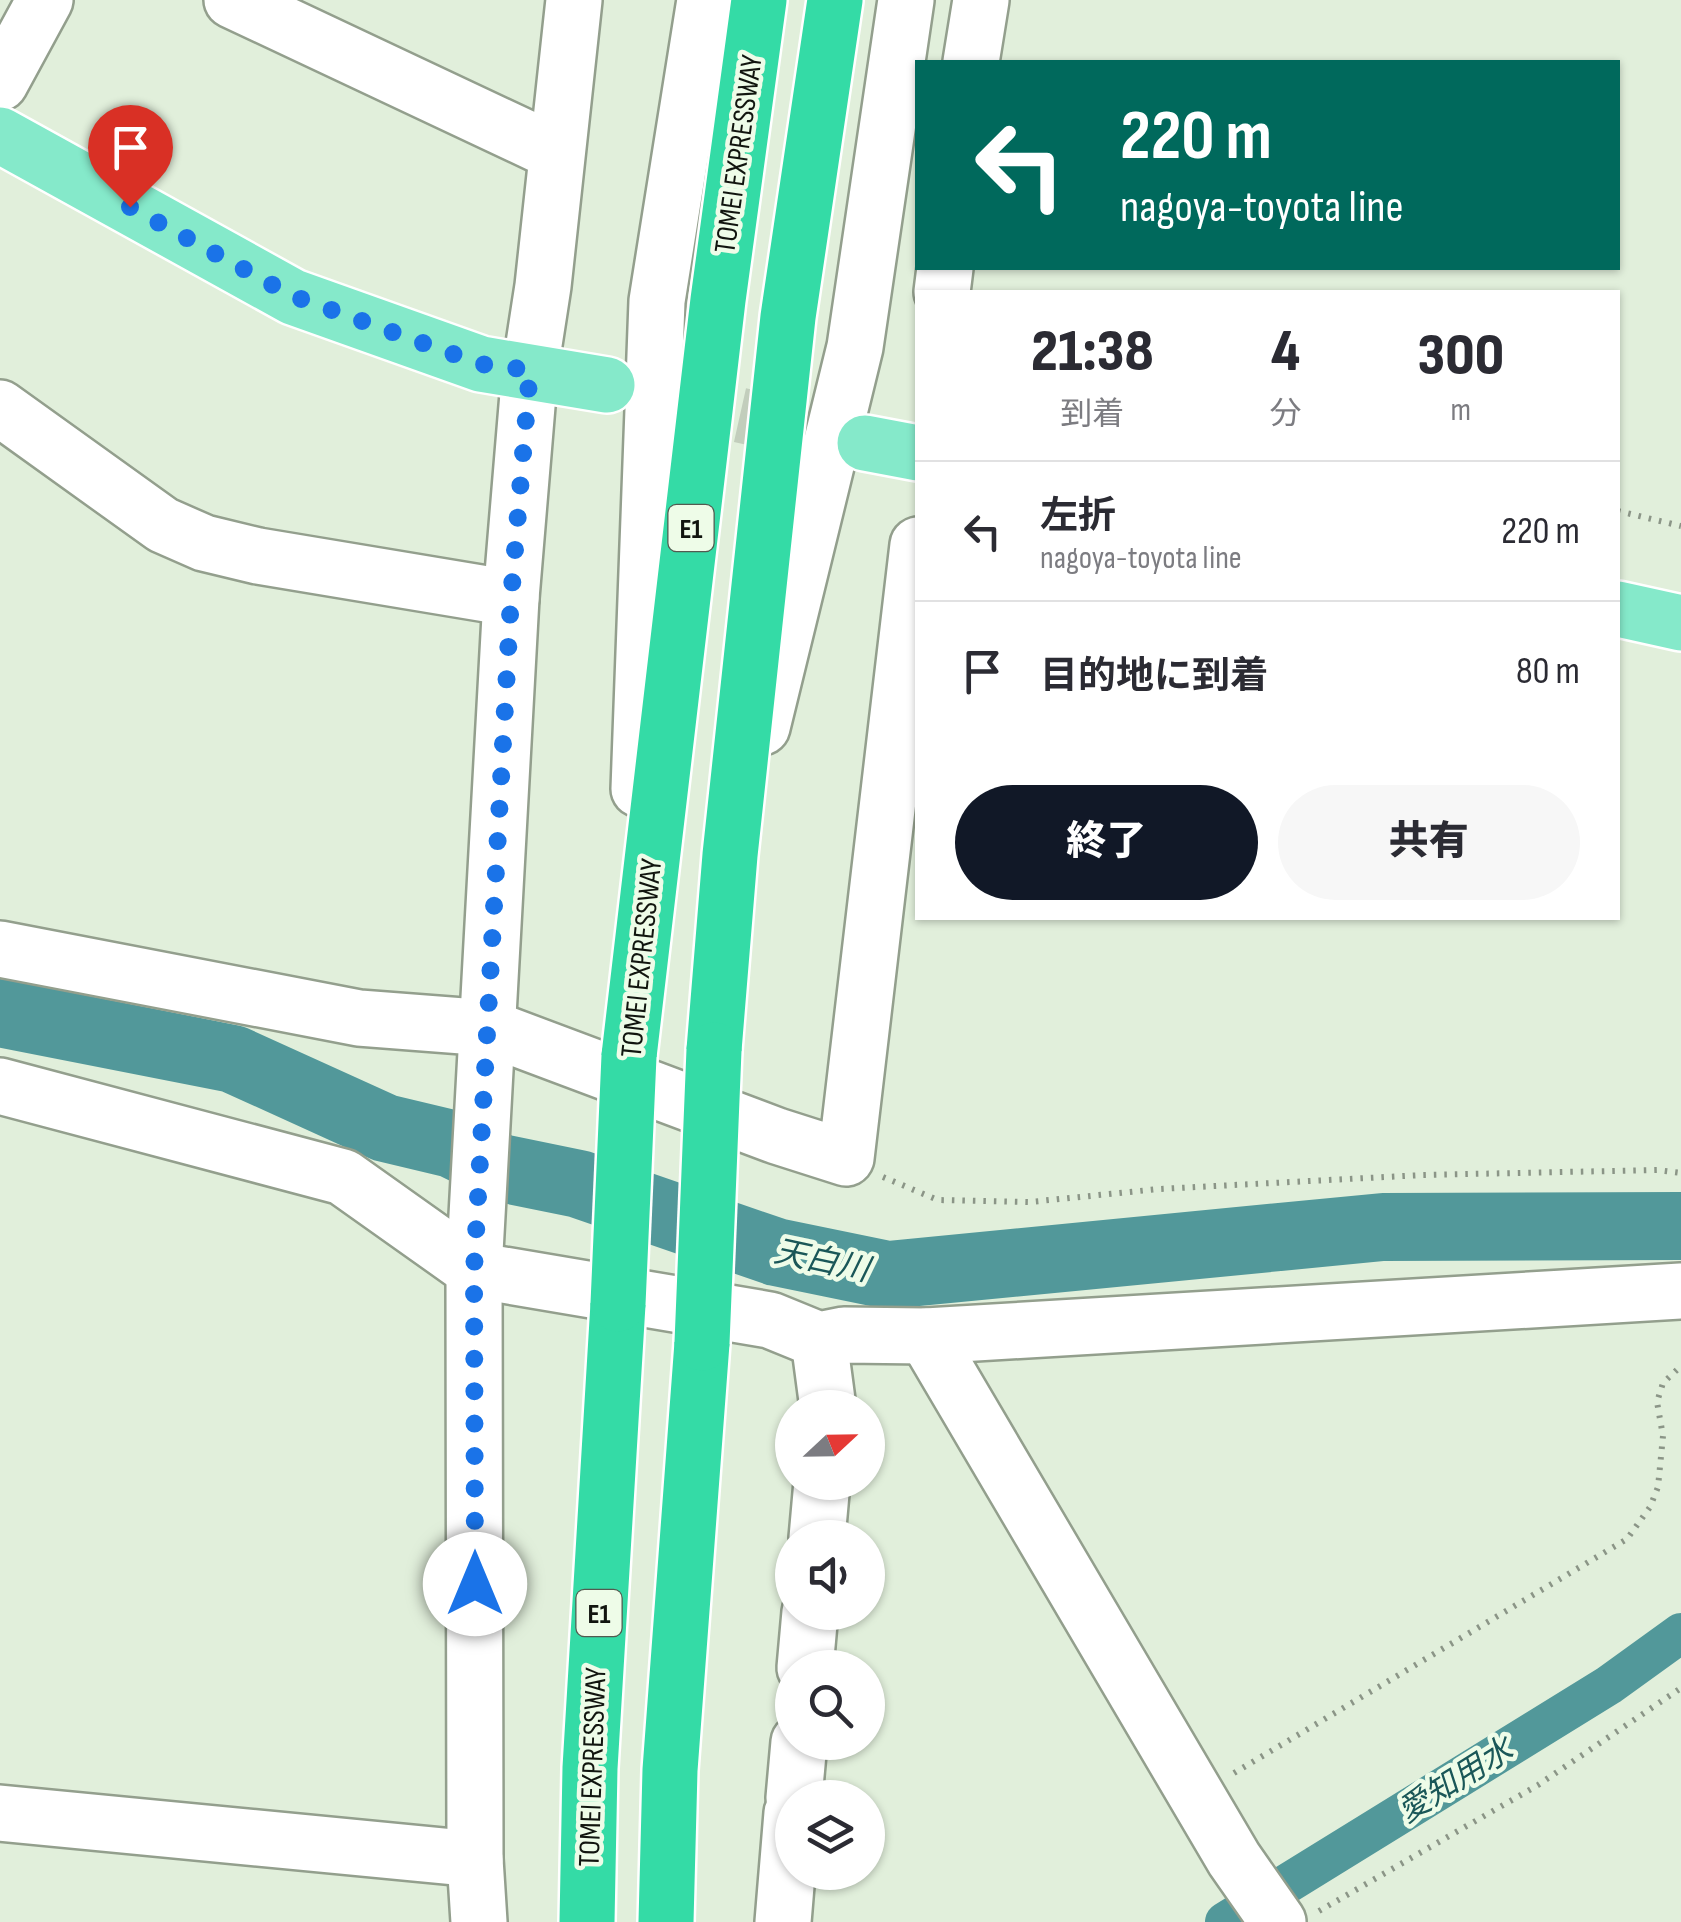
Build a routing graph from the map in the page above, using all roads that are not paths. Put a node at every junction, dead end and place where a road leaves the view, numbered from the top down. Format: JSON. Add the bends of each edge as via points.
{"nodes":[{"id":1,"x":44,"y":0,"type":"edge"},
{"id":2,"x":232,"y":0,"type":"edge"},
{"id":3,"x":574,"y":0,"type":"edge"},
{"id":4,"x":705,"y":0,"type":"edge"},
{"id":5,"x":759,"y":0,"type":"edge"},
{"id":6,"x":835,"y":0,"type":"edge"},
{"id":7,"x":906,"y":0,"type":"edge"},
{"id":8,"x":981,"y":0,"type":"edge"},
{"id":9,"x":970,"y":60,"type":"edge"},
{"id":10,"x":0,"y":83,"type":"edge"},
{"id":11,"x":0,"y":135,"type":"edge"},
{"id":12,"x":555,"y":152,"type":"junction"},
{"id":13,"x":530,"y":370,"type":"junction"},
{"id":14,"x":608,"y":385,"type":"tunnel mouth"},
{"id":15,"x":0,"y":408,"type":"edge"},
{"id":16,"x":865,"y":444,"type":"tunnel mouth"},
{"id":17,"x":915,"y":453,"type":"edge"},
{"id":18,"x":915,"y":571,"type":"edge"},
{"id":19,"x":511,"y":598,"type":"junction"},
{"id":20,"x":1620,"y":609,"type":"edge"},
{"id":21,"x":1681,"y":623,"type":"edge"},
{"id":22,"x":730,"y":855,"type":"junction"},
{"id":23,"x":0,"y":949,"type":"edge"},
{"id":24,"x":489,"y":1028,"type":"junction"},
{"id":25,"x":629,"y":1056,"type":"junction"},
{"id":26,"x":0,"y":1086,"type":"edge"},
{"id":27,"x":476,"y":1250,"type":"junction"},
{"id":28,"x":1681,"y":1291,"type":"edge"},
{"id":29,"x":926,"y":1336,"type":"junction"},
{"id":30,"x":819,"y":1340,"type":"junction"},
{"id":31,"x":826,"y":1390,"type":"edge"},
{"id":32,"x":0,"y":1813,"type":"edge"},
{"id":33,"x":475,"y":1859,"type":"junction"},
{"id":34,"x":786,"y":1890,"type":"edge"},
{"id":35,"x":1298,"y":1917,"type":"edge"},
{"id":36,"x":480,"y":1922,"type":"edge"},
{"id":37,"x":587,"y":1922,"type":"edge"},
{"id":38,"x":666,"y":1922,"type":"edge"},
{"id":39,"x":783,"y":1922,"type":"edge"}],
"edges":[{"from":1,"to":10,"type":"street"},
{"from":2,"to":12,"type":"street"},
{"from":3,"to":12,"type":"street"},
{"from":4,"to":25,"type":"street","via":[[657,301]]},
{"from":5,"to":25,"type":"highway","name":"TOMEI EXPRESSWAY","number":"E1"},
{"from":6,"to":22,"type":"highway","via":[[788,318]]},
{"from":7,"to":22,"type":"street","via":[[855,347]]},
{"from":8,"to":9,"type":"street"},
{"from":11,"to":13,"type":"main road","via":[[293,296],[481,364]]},
{"from":12,"to":13,"type":"street"},
{"from":13,"to":14,"type":"main road"},
{"from":13,"to":19,"type":"street"},
{"from":15,"to":19,"type":"street","via":[[163,526],[204,543]]},
{"from":16,"to":17,"type":"main road"},
{"from":18,"to":24,"type":"street","via":[[846,1158]]},
{"from":19,"to":24,"type":"street"},
{"from":20,"to":21,"type":"main road"},
{"from":22,"to":38,"type":"highway","bridge":true,"via":[[670,1770]]},
{"from":23,"to":24,"type":"street","via":[[359,1018]]},
{"from":24,"to":27,"type":"street"},
{"from":25,"to":37,"type":"highway","name":"TOMEI EXPRESSWAY","number":"E1","bridge":true},
{"from":26,"to":27,"type":"street","via":[[343,1177]]},
{"from":27,"to":30,"type":"street","via":[[770,1320]]},
{"from":27,"to":33,"type":"street"},
{"from":28,"to":29,"type":"street"},
{"from":29,"to":30,"type":"street"},
{"from":29,"to":35,"type":"street","via":[[1234,1859]]},
{"from":30,"to":31,"type":"street"},
{"from":32,"to":33,"type":"street"},
{"from":33,"to":36,"type":"street"},
{"from":34,"to":39,"type":"street"}]}
